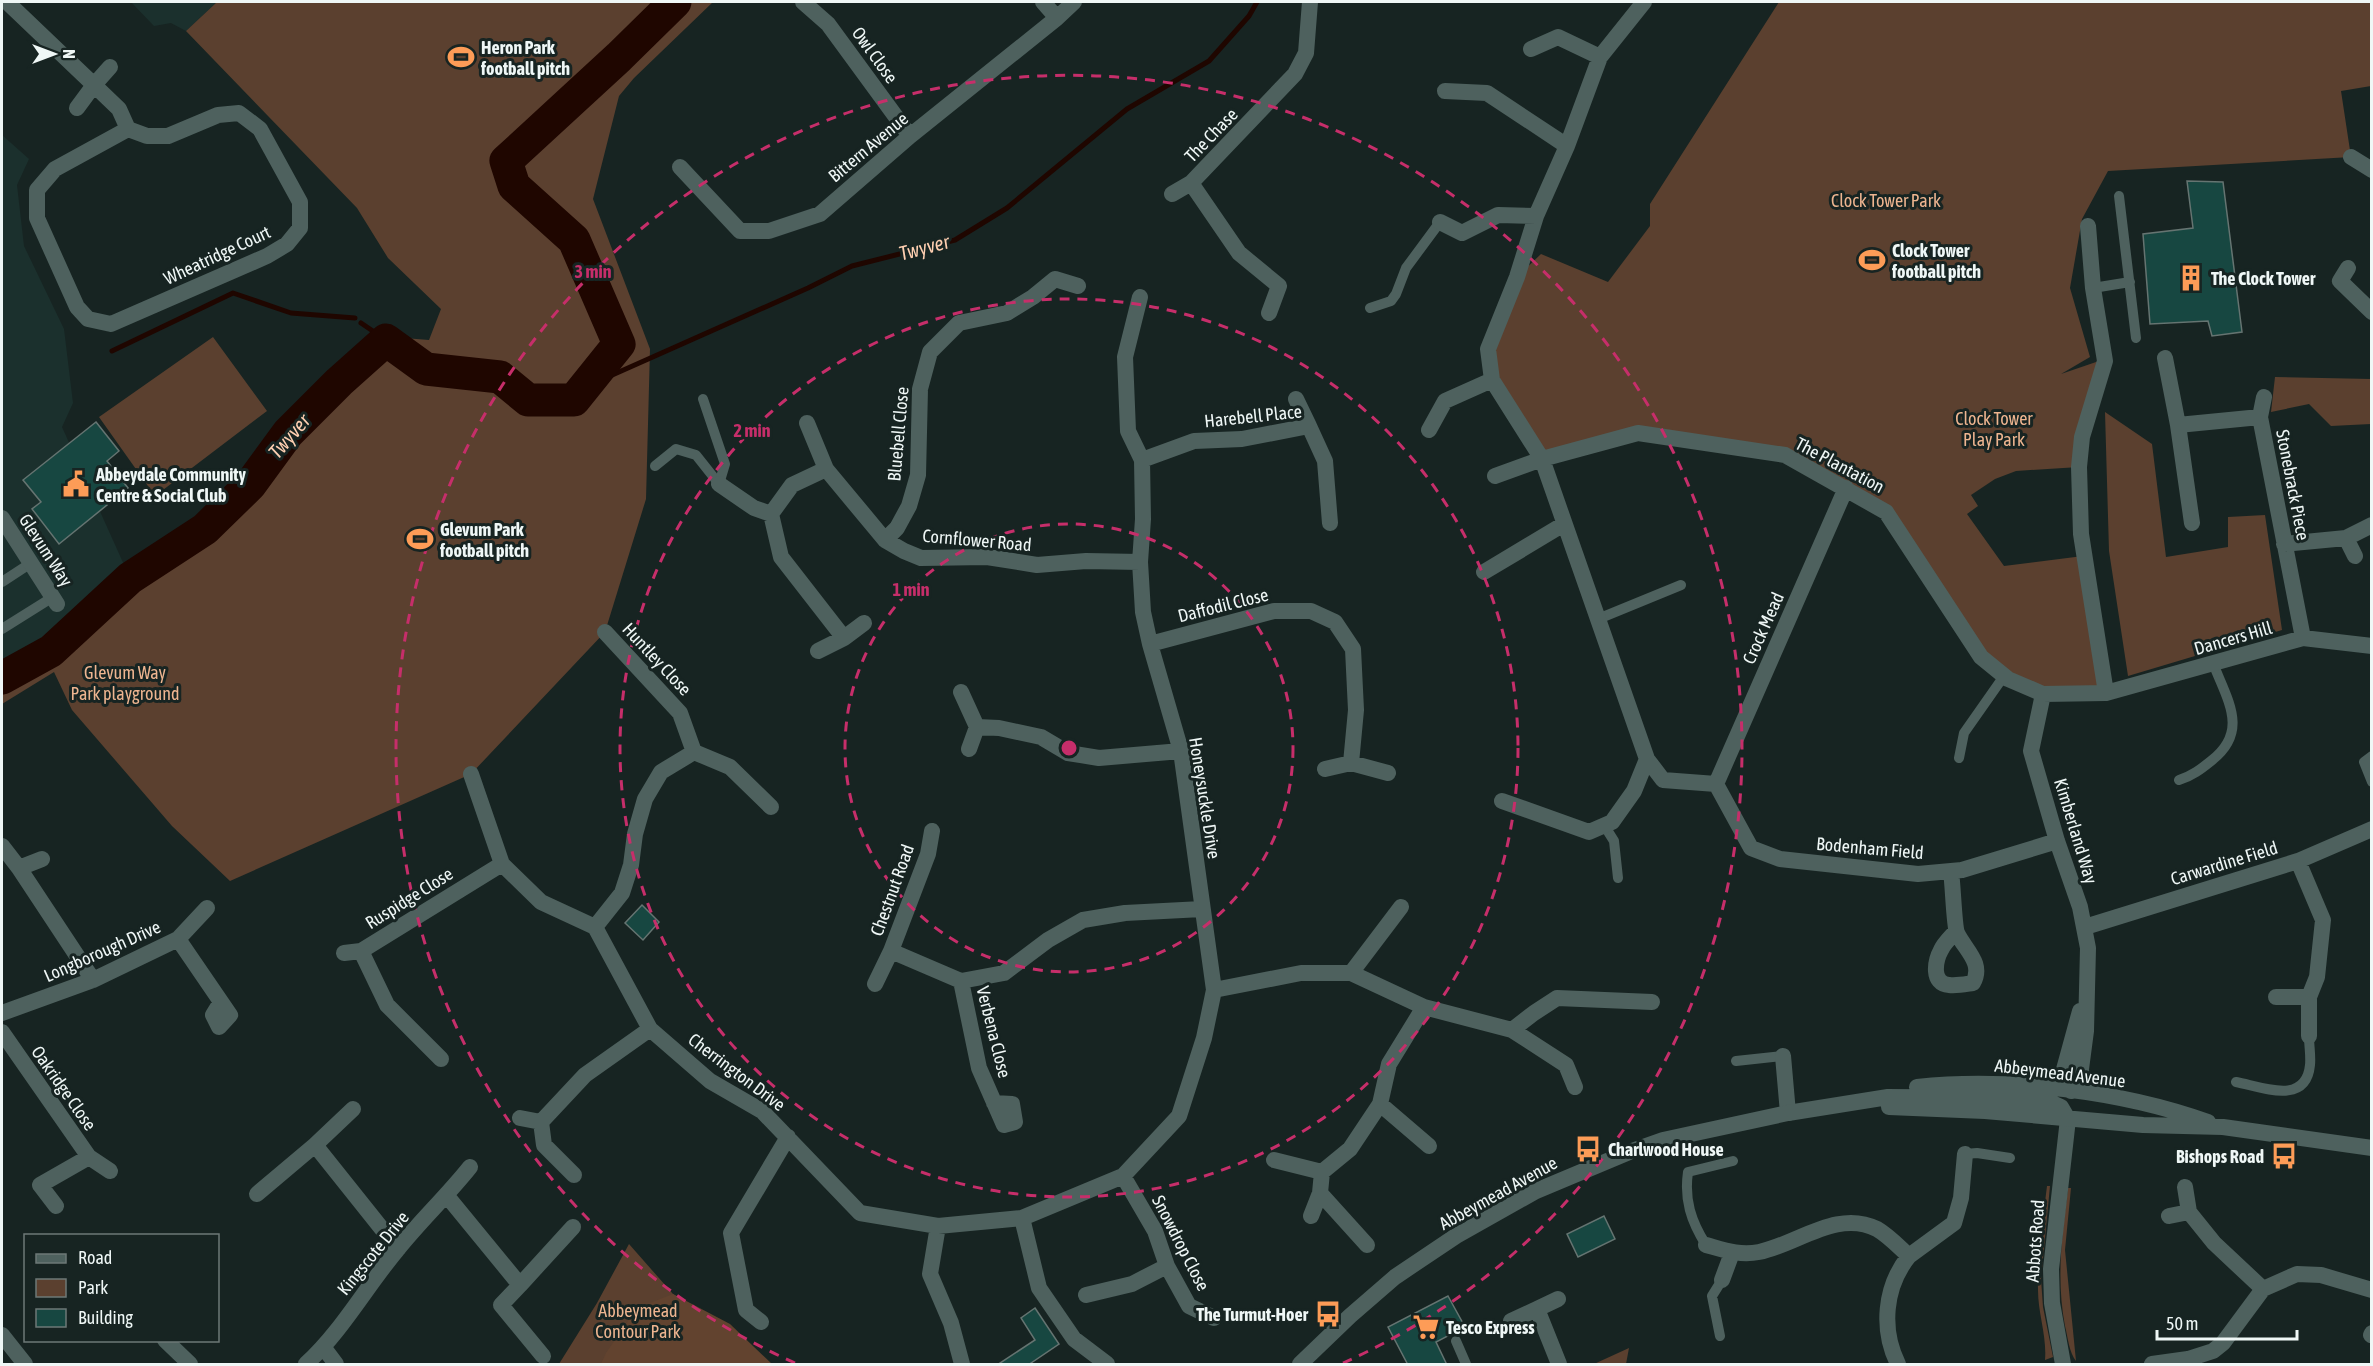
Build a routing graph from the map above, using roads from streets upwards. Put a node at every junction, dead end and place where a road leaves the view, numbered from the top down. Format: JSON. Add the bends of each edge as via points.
{"nodes":[{"id":1,"x":7,"y":2,"type":"edge"},
{"id":2,"x":803,"y":2,"type":"edge"},
{"id":3,"x":1042,"y":2,"type":"edge"},
{"id":4,"x":1074,"y":2,"type":"edge"},
{"id":5,"x":1310,"y":2,"type":"edge"},
{"id":6,"x":1644,"y":2,"type":"edge"},
{"id":7,"x":1057,"y":18,"type":"junction"},
{"id":8,"x":1531,"y":49,"type":"dead end"},
{"id":9,"x":1600,"y":57,"type":"junction"},
{"id":10,"x":110,"y":67,"type":"dead end"},
{"id":11,"x":94,"y":85,"type":"junction"},
{"id":12,"x":1445,"y":92,"type":"dead end"},
{"id":13,"x":77,"y":108,"type":"dead end"},
{"id":14,"x":128,"y":129,"type":"junction"},
{"id":15,"x":910,"y":136,"type":"junction"},
{"id":16,"x":1567,"y":146,"type":"junction"},
{"id":17,"x":2351,"y":157,"type":"dead end"},
{"id":18,"x":680,"y":167,"type":"dead end"},
{"id":19,"x":2372,"y":170,"type":"edge"},
{"id":20,"x":1191,"y":183,"type":"junction"},
{"id":21,"x":1172,"y":194,"type":"dead end"},
{"id":22,"x":1536,"y":216,"type":"junction"},
{"id":23,"x":1440,"y":222,"type":"road end"},
{"id":24,"x":2088,"y":226,"type":"dead end"},
{"id":25,"x":2349,"y":268,"type":"dead end"},
{"id":26,"x":1078,"y":286,"type":"dead end"},
{"id":27,"x":1140,"y":297,"type":"dead end"},
{"id":28,"x":1269,"y":312,"type":"dead end"},
{"id":29,"x":2372,"y":312,"type":"edge"},
{"id":30,"x":2165,"y":358,"type":"dead end"},
{"id":31,"x":1492,"y":380,"type":"junction"},
{"id":32,"x":2264,"y":397,"type":"dead end"},
{"id":33,"x":1296,"y":399,"type":"dead end"},
{"id":34,"x":2260,"y":417,"type":"junction"},
{"id":35,"x":807,"y":423,"type":"dead end"},
{"id":36,"x":2178,"y":425,"type":"junction"},
{"id":37,"x":1309,"y":426,"type":"junction"},
{"id":38,"x":1429,"y":430,"type":"dead end"},
{"id":39,"x":1542,"y":459,"type":"junction"},
{"id":40,"x":1142,"y":460,"type":"junction"},
{"id":41,"x":826,"y":469,"type":"junction"},
{"id":42,"x":1495,"y":476,"type":"dead end"},
{"id":43,"x":720,"y":484,"type":"road end"},
{"id":44,"x":1846,"y":488,"type":"junction"},
{"id":45,"x":771,"y":514,"type":"junction"},
{"id":46,"x":3,"y":522,"type":"edge"},
{"id":47,"x":1330,"y":523,"type":"dead end"},
{"id":48,"x":2192,"y":523,"type":"dead end"},
{"id":49,"x":1564,"y":524,"type":"junction"},
{"id":50,"x":2372,"y":525,"type":"edge"},
{"id":51,"x":2346,"y":538,"type":"junction"},
{"id":52,"x":885,"y":540,"type":"junction"},
{"id":53,"x":1500,"y":541,"type":"dead end"},
{"id":54,"x":2284,"y":544,"type":"junction"},
{"id":55,"x":1512,"y":555,"type":"junction"},
{"id":56,"x":2355,"y":556,"type":"dead end"},
{"id":57,"x":1140,"y":562,"type":"junction"},
{"id":58,"x":1484,"y":572,"type":"dead end"},
{"id":59,"x":55,"y":600,"type":"road end"},
{"id":60,"x":864,"y":623,"type":"dead end"},
{"id":61,"x":605,"y":632,"type":"dead end"},
{"id":62,"x":844,"y":638,"type":"junction"},
{"id":63,"x":2303,"y":638,"type":"junction"},
{"id":64,"x":1150,"y":644,"type":"junction"},
{"id":65,"x":2372,"y":646,"type":"edge"},
{"id":66,"x":818,"y":651,"type":"dead end"},
{"id":67,"x":961,"y":692,"type":"dead end"},
{"id":68,"x":2106,"y":693,"type":"junction"},
{"id":69,"x":2043,"y":694,"type":"junction"},
{"id":70,"x":977,"y":727,"type":"junction"},
{"id":71,"x":969,"y":749,"type":"dead end"},
{"id":72,"x":1181,"y":751,"type":"junction"},
{"id":73,"x":694,"y":752,"type":"junction"},
{"id":74,"x":1647,"y":759,"type":"junction"},
{"id":75,"x":1352,"y":764,"type":"junction"},
{"id":76,"x":1325,"y":769,"type":"dead end"},
{"id":77,"x":1388,"y":773,"type":"dead end"},
{"id":78,"x":471,"y":774,"type":"dead end"},
{"id":79,"x":1716,"y":784,"type":"junction"},
{"id":80,"x":1502,"y":801,"type":"dead end"},
{"id":81,"x":771,"y":807,"type":"dead end"},
{"id":82,"x":2372,"y":828,"type":"edge"},
{"id":83,"x":932,"y":831,"type":"dead end"},
{"id":84,"x":2057,"y":841,"type":"junction"},
{"id":85,"x":2,"y":846,"type":"edge"},
{"id":86,"x":42,"y":859,"type":"dead end"},
{"id":87,"x":2298,"y":861,"type":"junction"},
{"id":88,"x":502,"y":864,"type":"junction"},
{"id":89,"x":19,"y":868,"type":"junction"},
{"id":90,"x":1951,"y":872,"type":"junction"},
{"id":91,"x":1401,"y":907,"type":"dead end"},
{"id":92,"x":207,"y":908,"type":"dead end"},
{"id":93,"x":1202,"y":909,"type":"junction"},
{"id":94,"x":595,"y":927,"type":"junction"},
{"id":95,"x":2085,"y":927,"type":"junction"},
{"id":96,"x":1956,"y":931,"type":"dead end"},
{"id":97,"x":178,"y":939,"type":"junction"},
{"id":98,"x":891,"y":951,"type":"junction"},
{"id":99,"x":1352,"y":973,"type":"junction"},
{"id":100,"x":93,"y":980,"type":"junction"},
{"id":101,"x":961,"y":981,"type":"junction"},
{"id":102,"x":875,"y":984,"type":"dead end"},
{"id":103,"x":1214,"y":990,"type":"junction"},
{"id":104,"x":2276,"y":997,"type":"dead end"},
{"id":105,"x":2309,"y":997,"type":"junction"},
{"id":106,"x":1652,"y":1002,"type":"dead end"},
{"id":107,"x":1424,"y":1008,"type":"junction"},
{"id":108,"x":2,"y":1013,"type":"edge"},
{"id":109,"x":219,"y":1027,"type":"dead end"},
{"id":110,"x":650,"y":1029,"type":"junction"},
{"id":111,"x":1512,"y":1030,"type":"junction"},
{"id":112,"x":2,"y":1032,"type":"edge"},
{"id":113,"x":2309,"y":1036,"type":"road end"},
{"id":114,"x":1783,"y":1056,"type":"road end"},
{"id":115,"x":441,"y":1059,"type":"dead end"},
{"id":116,"x":2073,"y":1067,"type":"junction"},
{"id":117,"x":2040,"y":1086,"type":"junction"},
{"id":118,"x":1575,"y":1087,"type":"dead end"},
{"id":119,"x":2071,"y":1091,"type":"junction"},
{"id":120,"x":2098,"y":1096,"type":"junction"},
{"id":121,"x":1380,"y":1104,"type":"junction"},
{"id":122,"x":1856,"y":1104,"type":"junction"},
{"id":123,"x":353,"y":1109,"type":"dead end"},
{"id":124,"x":1788,"y":1113,"type":"junction"},
{"id":125,"x":520,"y":1118,"type":"dead end"},
{"id":126,"x":2068,"y":1119,"type":"junction"},
{"id":127,"x":541,"y":1122,"type":"junction"},
{"id":128,"x":1004,"y":1125,"type":"dead end"},
{"id":129,"x":2223,"y":1127,"type":"junction"},
{"id":130,"x":788,"y":1137,"type":"junction"},
{"id":131,"x":315,"y":1145,"type":"junction"},
{"id":132,"x":1429,"y":1146,"type":"dead end"},
{"id":133,"x":2372,"y":1148,"type":"edge"},
{"id":134,"x":1965,"y":1154,"type":"road end"},
{"id":135,"x":89,"y":1157,"type":"junction"},
{"id":136,"x":1274,"y":1160,"type":"dead end"},
{"id":137,"x":470,"y":1167,"type":"dead end"},
{"id":138,"x":110,"y":1171,"type":"dead end"},
{"id":139,"x":1322,"y":1172,"type":"junction"},
{"id":140,"x":574,"y":1175,"type":"dead end"},
{"id":141,"x":1124,"y":1176,"type":"junction"},
{"id":142,"x":2185,"y":1187,"type":"dead end"},
{"id":143,"x":1320,"y":1193,"type":"junction"},
{"id":144,"x":258,"y":1194,"type":"dead end"},
{"id":145,"x":447,"y":1196,"type":"junction"},
{"id":146,"x":56,"y":1206,"type":"dead end"},
{"id":147,"x":2189,"y":1212,"type":"junction"},
{"id":148,"x":1311,"y":1216,"type":"dead end"},
{"id":149,"x":2169,"y":1216,"type":"dead end"},
{"id":150,"x":1022,"y":1218,"type":"junction"},
{"id":151,"x":938,"y":1226,"type":"junction"},
{"id":152,"x":573,"y":1227,"type":"dead end"},
{"id":153,"x":1367,"y":1245,"type":"dead end"},
{"id":154,"x":1706,"y":1245,"type":"road end"},
{"id":155,"x":398,"y":1249,"type":"junction"},
{"id":156,"x":1732,"y":1253,"type":"junction"},
{"id":157,"x":1909,"y":1256,"type":"junction"},
{"id":158,"x":1167,"y":1266,"type":"junction"},
{"id":159,"x":1722,"y":1280,"type":"road end"},
{"id":160,"x":520,"y":1285,"type":"junction"},
{"id":161,"x":2263,"y":1289,"type":"junction"},
{"id":162,"x":2372,"y":1290,"type":"edge"},
{"id":163,"x":1086,"y":1295,"type":"dead end"},
{"id":164,"x":1558,"y":1299,"type":"dead end"},
{"id":165,"x":1537,"y":1309,"type":"junction"},
{"id":166,"x":1214,"y":1318,"type":"dead end"},
{"id":167,"x":1511,"y":1321,"type":"dead end"},
{"id":168,"x":761,"y":1322,"type":"dead end"},
{"id":169,"x":2,"y":1335,"type":"edge"},
{"id":170,"x":166,"y":1342,"type":"edge"},
{"id":171,"x":324,"y":1348,"type":"junction"},
{"id":172,"x":543,"y":1356,"type":"dead end"},
{"id":173,"x":25,"y":1365,"type":"edge"},
{"id":174,"x":189,"y":1365,"type":"edge"},
{"id":175,"x":306,"y":1365,"type":"edge"},
{"id":176,"x":336,"y":1365,"type":"edge"},
{"id":177,"x":962,"y":1365,"type":"edge"},
{"id":178,"x":1107,"y":1365,"type":"edge"},
{"id":179,"x":1300,"y":1365,"type":"edge"},
{"id":180,"x":1559,"y":1365,"type":"edge"},
{"id":181,"x":1898,"y":1365,"type":"edge"},
{"id":182,"x":2063,"y":1365,"type":"edge"},
{"id":183,"x":2152,"y":1365,"type":"edge"}],
"edges":[{"from":1,"to":11,"type":"street"},
{"from":2,"to":15,"type":"street","name":"Owl Close","via":[[828,24]]},
{"from":3,"to":7,"type":"street"},
{"from":4,"to":7,"type":"street","name":"Bittern Avenue"},
{"from":5,"to":20,"type":"street","name":"The Chase","via":[[1306,53],[1295,74]]},
{"from":6,"to":9,"type":"street"},
{"from":7,"to":15,"type":"street","name":"Bittern Avenue"},
{"from":8,"to":9,"type":"street","via":[[1558,37]]},
{"from":9,"to":16,"type":"street"},
{"from":10,"to":11,"type":"street"},
{"from":11,"to":13,"type":"street"},
{"from":11,"to":14,"type":"street","via":[[119,109]]},
{"from":12,"to":16,"type":"street","via":[[1486,93]]},
{"from":14,"to":14,"type":"street","name":"Wheatridge Court","via":[[147,136],[168,136],[219,115],[239,113],[260,129],[300,202],[300,228],[287,244],[267,256],[111,324],[88,319],[77,307],[37,218],[37,190],[55,169]]},
{"from":15,"to":18,"type":"street","name":"Bittern Avenue","via":[[820,214],[769,231],[740,231]]},
{"from":16,"to":22,"type":"street"},
{"from":17,"to":19,"type":"street"},
{"from":20,"to":21,"type":"street"},
{"from":20,"to":28,"type":"street","name":"The Chase","via":[[1239,253],[1279,286]]},
{"from":22,"to":23,"type":"street","via":[[1498,214],[1462,233]]},
{"from":22,"to":31,"type":"street","via":[[1488,349]]},
{"from":24,"to":68,"type":"street","via":[[2104,361],[2082,437],[2081,534]]},
{"from":25,"to":29,"type":"street","via":[[2340,281]]},
{"from":26,"to":52,"type":"street","name":"Bluebell Close","via":[[1054,279],[1007,314],[959,322],[930,352],[920,389],[918,475],[909,506]]},
{"from":27,"to":40,"type":"street","name":"Honeysuckle Drive","via":[[1125,357],[1128,431]]},
{"from":30,"to":36,"type":"street"},
{"from":31,"to":38,"type":"street","via":[[1445,401]]},
{"from":31,"to":39,"type":"street"},
{"from":32,"to":34,"type":"street"},
{"from":33,"to":37,"type":"street"},
{"from":34,"to":36,"type":"street","name":"Stonebrack Piece"},
{"from":34,"to":54,"type":"street","name":"Stonebrack Piece"},
{"from":35,"to":41,"type":"street","name":"Cornflower Road"},
{"from":36,"to":48,"type":"street"},
{"from":37,"to":40,"type":"street","name":"Harebell Place","via":[[1242,440],[1194,441]]},
{"from":37,"to":47,"type":"street","name":"Harebell Place","via":[[1325,461]]},
{"from":39,"to":42,"type":"street","name":"The Plantation"},
{"from":39,"to":44,"type":"street","name":"The Plantation","via":[[1638,433],[1785,456]]},
{"from":39,"to":49,"type":"street"},
{"from":40,"to":57,"type":"street","name":"Honeysuckle Drive"},
{"from":41,"to":45,"type":"street","via":[[792,485]]},
{"from":41,"to":52,"type":"street","name":"Cornflower Road"},
{"from":43,"to":45,"type":"street","via":[[754,508]]},
{"from":44,"to":69,"type":"street","name":"The Plantation","via":[[1887,513],[1981,657],[2004,676]]},
{"from":44,"to":79,"type":"street","name":"Crock Mead"},
{"from":45,"to":62,"type":"street","via":[[781,557]]},
{"from":46,"to":59,"type":"street","name":"Glevum Way"},
{"from":49,"to":55,"type":"street"},
{"from":49,"to":74,"type":"street"},
{"from":50,"to":51,"type":"street"},
{"from":51,"to":54,"type":"street"},
{"from":51,"to":56,"type":"street"},
{"from":52,"to":57,"type":"street","name":"Cornflower Road","via":[[921,558],[987,557],[1037,565]]},
{"from":53,"to":55,"type":"street"},
{"from":54,"to":63,"type":"street","name":"Stonebrack Piece"},
{"from":55,"to":58,"type":"street"},
{"from":57,"to":64,"type":"street","name":"Honeysuckle Drive","via":[[1143,612]]},
{"from":60,"to":62,"type":"street"},
{"from":61,"to":73,"type":"street","name":"Huntley Close","via":[[681,713]]},
{"from":62,"to":66,"type":"street"},
{"from":63,"to":65,"type":"street","name":"Dancers Hill"},
{"from":63,"to":68,"type":"street","name":"Dancers Hill"},
{"from":64,"to":72,"type":"street","name":"Honeysuckle Drive"},
{"from":64,"to":75,"type":"street","name":"Daffodil Close","via":[[1274,611],[1311,611],[1335,622],[1353,649],[1356,710]]},
{"from":67,"to":70,"type":"street"},
{"from":68,"to":69,"type":"street","name":"The Plantation"},
{"from":69,"to":84,"type":"street","name":"Kimberland Way","via":[[2031,751]]},
{"from":70,"to":71,"type":"street"},
{"from":70,"to":72,"type":"street","via":[[1041,737],[1068,753],[1099,758]]},
{"from":72,"to":93,"type":"street","name":"Honeysuckle Drive"},
{"from":73,"to":81,"type":"street","via":[[730,766]]},
{"from":73,"to":94,"type":"street","via":[[661,772],[645,799],[622,892]]},
{"from":74,"to":79,"type":"street","via":[[1663,780]]},
{"from":74,"to":80,"type":"street","via":[[1634,790],[1612,822],[1589,832]]},
{"from":75,"to":76,"type":"street"},
{"from":75,"to":77,"type":"street"},
{"from":78,"to":88,"type":"street"},
{"from":79,"to":90,"type":"street","name":"Bodenham Field","via":[[1751,848],[1780,859],[1918,874]]},
{"from":82,"to":87,"type":"street","name":"Carwardine Field"},
{"from":83,"to":98,"type":"street","name":"Chestnut Road","via":[[928,854]]},
{"from":84,"to":90,"type":"street","name":"Bodenham Field"},
{"from":84,"to":95,"type":"street","name":"Kimberland Way"},
{"from":85,"to":89,"type":"street"},
{"from":86,"to":89,"type":"street"},
{"from":87,"to":95,"type":"street","name":"Carwardine Field"},
{"from":87,"to":105,"type":"street","via":[[2323,920],[2317,977]]},
{"from":88,"to":94,"type":"street","via":[[541,902]]},
{"from":88,"to":115,"type":"street","name":"Ruspidge Close","via":[[352,952],[387,1005]]},
{"from":89,"to":100,"type":"street"},
{"from":90,"to":96,"type":"street"},
{"from":91,"to":99,"type":"street","via":[[1390,930]]},
{"from":92,"to":97,"type":"street","name":"Longborough Drive"},
{"from":93,"to":101,"type":"street","via":[[1125,913],[1083,920],[1004,973]]},
{"from":93,"to":103,"type":"street","name":"Honeysuckle Drive"},
{"from":94,"to":110,"type":"street","name":"Cherrington Drive"},
{"from":95,"to":116,"type":"street","name":"Kimberland Way","via":[[2089,981]]},
{"from":97,"to":100,"type":"street","name":"Longborough Drive"},
{"from":97,"to":109,"type":"street","via":[[230,1015]]},
{"from":98,"to":101,"type":"street","name":"Chestnut Road"},
{"from":98,"to":102,"type":"street"},
{"from":99,"to":103,"type":"street","via":[[1301,973]]},
{"from":99,"to":107,"type":"street"},
{"from":100,"to":108,"type":"street","name":"Longborough Drive"},
{"from":101,"to":128,"type":"street","name":"Verbena Close","via":[[979,1068]]},
{"from":103,"to":141,"type":"street","name":"Honeysuckle Drive","via":[[1204,1038],[1179,1116]]},
{"from":104,"to":105,"type":"street"},
{"from":105,"to":113,"type":"street"},
{"from":106,"to":111,"type":"street","via":[[1557,998]]},
{"from":107,"to":111,"type":"street"},
{"from":107,"to":121,"type":"street","via":[[1389,1064]]},
{"from":110,"to":127,"type":"street","via":[[585,1076]]},
{"from":110,"to":130,"type":"street","name":"Cherrington Drive","via":[[710,1080],[762,1111]]},
{"from":111,"to":118,"type":"street","via":[[1566,1065]]},
{"from":112,"to":135,"type":"street","name":"Oakridge Close"},
{"from":114,"to":124,"type":"street"},
{"from":116,"to":117,"type":"street"},
{"from":116,"to":119,"type":"street","name":"Kimberland Way"},
{"from":116,"to":120,"type":"street","via":[[2084,1086]]},
{"from":117,"to":119,"type":"street","name":"Abbeymead Avenue"},
{"from":117,"to":122,"type":"street","name":"Abbeymead Avenue","via":[[1987,1084],[1889,1090]]},
{"from":119,"to":120,"type":"street","name":"Abbeymead Avenue"},
{"from":119,"to":126,"type":"street","name":"Abbots Road"},
{"from":120,"to":129,"type":"street","name":"Abbeymead Avenue","via":[[2160,1108]]},
{"from":121,"to":132,"type":"street"},
{"from":121,"to":139,"type":"street","via":[[1350,1149]]},
{"from":122,"to":124,"type":"street","name":"Abbeymead Avenue"},
{"from":122,"to":126,"type":"street","name":"Abbeymead Avenue"},
{"from":123,"to":131,"type":"street"},
{"from":124,"to":179,"type":"street","name":"Abbeymead Avenue","via":[[1664,1140],[1536,1191],[1456,1236],[1395,1277]]},
{"from":125,"to":127,"type":"street"},
{"from":126,"to":129,"type":"street","name":"Abbeymead Avenue"},
{"from":126,"to":182,"type":"street","name":"Abbots Road","via":[[2051,1269],[2052,1304]]},
{"from":127,"to":140,"type":"street","via":[[544,1145]]},
{"from":129,"to":133,"type":"street","name":"Abbeymead Avenue"},
{"from":130,"to":151,"type":"street","name":"Cherrington Drive","via":[[860,1214]]},
{"from":130,"to":168,"type":"street","via":[[728,1234],[746,1310]]},
{"from":131,"to":144,"type":"street"},
{"from":131,"to":155,"type":"street"},
{"from":134,"to":157,"type":"street","via":[[1959,1209],[1952,1227]]},
{"from":135,"to":138,"type":"street"},
{"from":135,"to":146,"type":"street","name":"Oakridge Close","via":[[40,1185]]},
{"from":136,"to":139,"type":"street"},
{"from":137,"to":145,"type":"street","name":"Kingscote Drive"},
{"from":139,"to":143,"type":"street"},
{"from":141,"to":150,"type":"street","name":"Honeysuckle Drive"},
{"from":141,"to":158,"type":"street","name":"Snowdrop Close","via":[[1155,1231]]},
{"from":142,"to":147,"type":"street"},
{"from":143,"to":148,"type":"street"},
{"from":143,"to":153,"type":"street"},
{"from":145,"to":155,"type":"street","name":"Kingscote Drive"},
{"from":145,"to":160,"type":"street"},
{"from":147,"to":149,"type":"street"},
{"from":147,"to":161,"type":"street","via":[[2214,1243]]},
{"from":150,"to":151,"type":"street","name":"Cherrington Drive"},
{"from":150,"to":178,"type":"street","via":[[1039,1288],[1074,1339]]},
{"from":151,"to":177,"type":"street","via":[[930,1274],[951,1323]]},
{"from":152,"to":160,"type":"street"},
{"from":154,"to":156,"type":"street"},
{"from":155,"to":171,"type":"street","name":"Kingscote Drive"},
{"from":156,"to":157,"type":"street","via":[[1758,1252],[1824,1227],[1850,1222],[1877,1229]]},
{"from":156,"to":159,"type":"street"},
{"from":157,"to":181,"type":"street","via":[[1898,1274],[1887,1308],[1890,1342]]},
{"from":158,"to":163,"type":"street","via":[[1132,1284]]},
{"from":158,"to":166,"type":"street","name":"Snowdrop Close","via":[[1185,1311]]},
{"from":160,"to":172,"type":"street","via":[[501,1305]]},
{"from":161,"to":162,"type":"street","via":[[2297,1274],[2321,1275]]},
{"from":161,"to":183,"type":"street","via":[[2223,1344],[2213,1351]]},
{"from":164,"to":165,"type":"street"},
{"from":165,"to":167,"type":"street"},
{"from":165,"to":180,"type":"street"},
{"from":169,"to":173,"type":"street"},
{"from":170,"to":174,"type":"street"},
{"from":171,"to":175,"type":"street","name":"Kingscote Drive"},
{"from":171,"to":176,"type":"street"}]}
